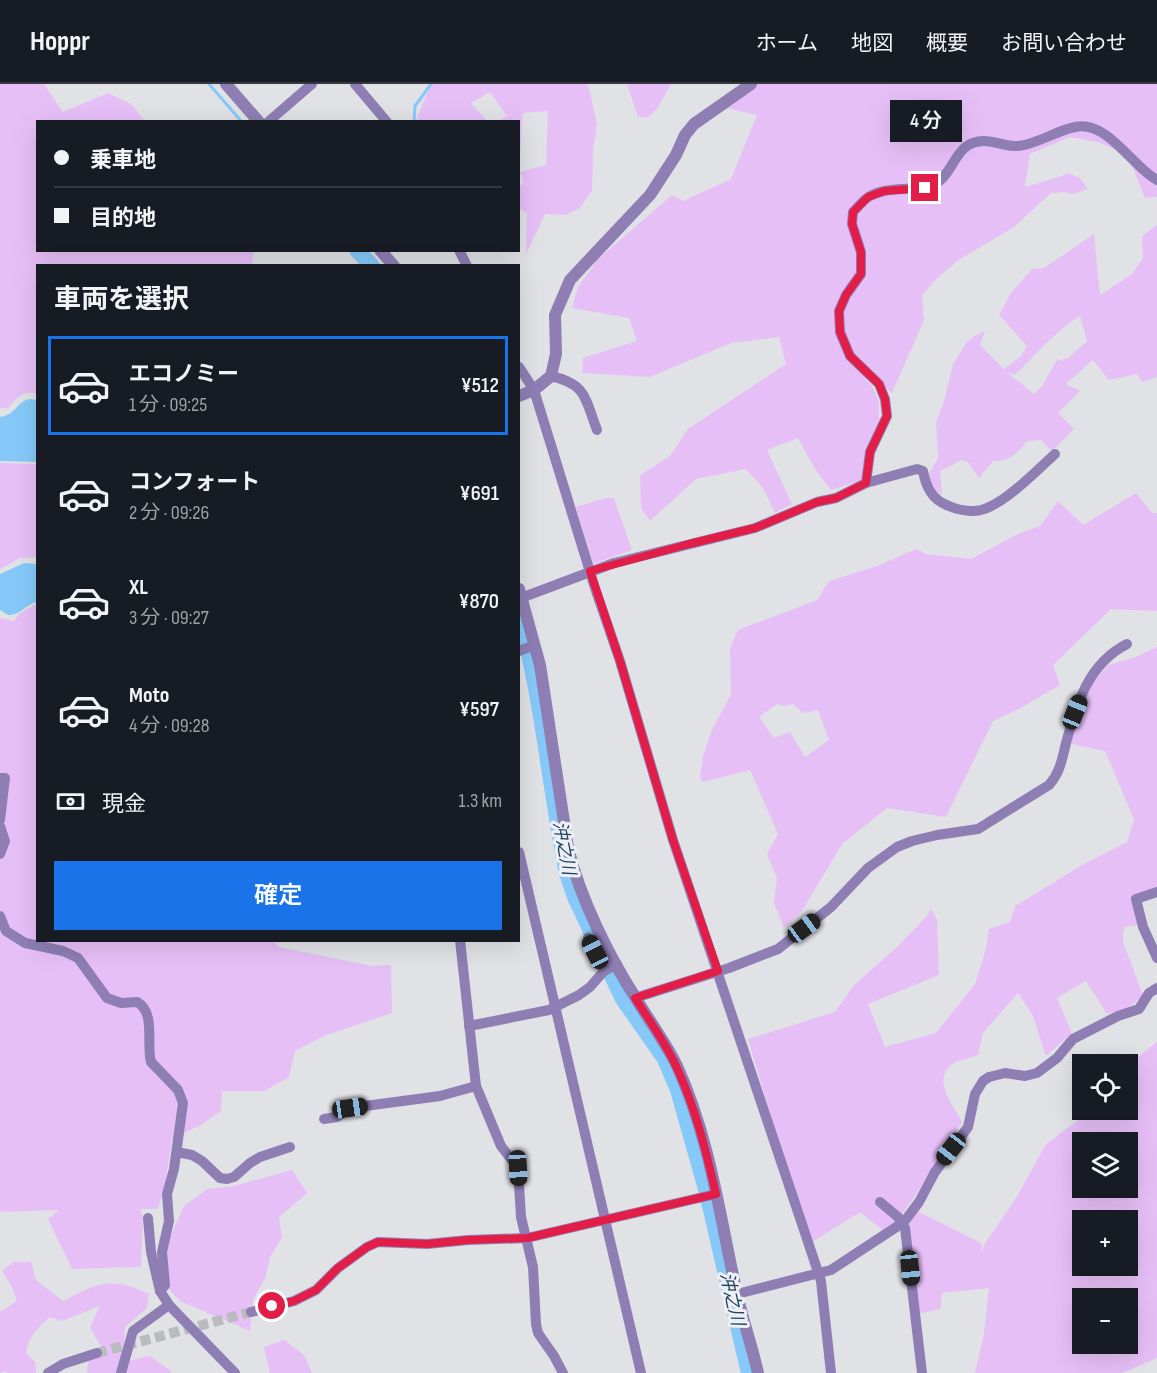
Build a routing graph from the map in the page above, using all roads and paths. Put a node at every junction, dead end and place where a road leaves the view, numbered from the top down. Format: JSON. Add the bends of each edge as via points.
{"nodes":[{"id":1,"x":226,"y":84,"type":"edge"},
{"id":2,"x":312,"y":84,"type":"edge"},
{"id":3,"x":355,"y":84,"type":"edge"},
{"id":4,"x":751,"y":84,"type":"edge"},
{"id":5,"x":257,"y":120,"type":"edge"},
{"id":6,"x":270,"y":120,"type":"edge"},
{"id":7,"x":385,"y":120,"type":"edge"},
{"id":8,"x":1157,"y":180,"type":"edge"},
{"id":9,"x":382,"y":252,"type":"edge"},
{"id":10,"x":392,"y":264,"type":"edge"},
{"id":11,"x":520,"y":369,"type":"edge"},
{"id":12,"x":551,"y":376,"type":"junction"},
{"id":13,"x":534,"y":390,"type":"junction"},
{"id":14,"x":520,"y":396,"type":"edge"},
{"id":15,"x":597,"y":430,"type":"dead end"},
{"id":16,"x":1055,"y":454,"type":"dead end"},
{"id":17,"x":866,"y":483,"type":"junction"},
{"id":18,"x":590,"y":571,"type":"junction"},
{"id":19,"x":520,"y":593,"type":"edge"},
{"id":20,"x":1127,"y":644,"type":"dead end"},
{"id":21,"x":535,"y":645,"type":"junction"},
{"id":22,"x":520,"y":651,"type":"edge"},
{"id":23,"x":0,"y":778,"type":"edge"},
{"id":24,"x":0,"y":820,"type":"edge"},
{"id":25,"x":0,"y":826,"type":"edge"},
{"id":26,"x":0,"y":854,"type":"edge"},
{"id":27,"x":520,"y":858,"type":"edge"},
{"id":28,"x":1157,"y":892,"type":"edge"},
{"id":29,"x":0,"y":916,"type":"edge"},
{"id":30,"x":588,"y":938,"type":"dead end"},
{"id":31,"x":460,"y":942,"type":"edge"},
{"id":32,"x":1157,"y":958,"type":"edge"},
{"id":33,"x":617,"y":964,"type":"junction"},
{"id":34,"x":604,"y":971,"type":"junction"},
{"id":35,"x":718,"y":971,"type":"junction"},
{"id":36,"x":1157,"y":988,"type":"edge"},
{"id":37,"x":635,"y":998,"type":"junction"},
{"id":38,"x":555,"y":1006,"type":"junction"},
{"id":39,"x":469,"y":1026,"type":"junction"},
{"id":40,"x":476,"y":1086,"type":"junction"},
{"id":41,"x":324,"y":1119,"type":"dead end"},
{"id":42,"x":290,"y":1147,"type":"dead end"},
{"id":43,"x":177,"y":1152,"type":"junction"},
{"id":44,"x":716,"y":1194,"type":"junction"},
{"id":45,"x":880,"y":1202,"type":"dead end"},
{"id":46,"x":148,"y":1218,"type":"dead end"},
{"id":47,"x":605,"y":1220,"type":"junction"},
{"id":48,"x":902,"y":1223,"type":"junction"},
{"id":49,"x":527,"y":1238,"type":"junction"},
{"id":50,"x":820,"y":1274,"type":"junction"},
{"id":51,"x":160,"y":1291,"type":"junction"},
{"id":52,"x":737,"y":1294,"type":"junction"},
{"id":53,"x":169,"y":1305,"type":"junction"},
{"id":54,"x":251,"y":1312,"type":"tunnel mouth"},
{"id":55,"x":97,"y":1353,"type":"tunnel mouth"},
{"id":56,"x":48,"y":1373,"type":"edge"},
{"id":57,"x":121,"y":1373,"type":"edge"},
{"id":58,"x":236,"y":1373,"type":"edge"},
{"id":59,"x":563,"y":1373,"type":"edge"},
{"id":60,"x":641,"y":1373,"type":"edge"},
{"id":61,"x":758,"y":1373,"type":"edge"},
{"id":62,"x":831,"y":1373,"type":"edge"},
{"id":63,"x":922,"y":1373,"type":"edge"}],
"edges":[{"from":1,"to":5,"type":"street"},
{"from":2,"to":6,"type":"street"},
{"from":3,"to":7,"type":"street"},
{"from":4,"to":12,"type":"street","via":[[694,124],[650,195],[570,280],[555,315],[556,354]]},
{"from":8,"to":17,"type":"street","via":[[1110,138],[1097,130],[1077,126],[1018,146],[971,143],[940,181],[925,188],[884,191],[868,197],[853,212],[861,274],[839,311],[840,332],[850,356],[879,384],[887,416],[870,452]]},
{"from":9,"to":10,"type":"street"},
{"from":11,"to":13,"type":"street"},
{"from":12,"to":13,"type":"street"},
{"from":12,"to":15,"type":"street","via":[[567,380],[584,394]]},
{"from":13,"to":14,"type":"street"},
{"from":13,"to":18,"type":"street"},
{"from":16,"to":17,"type":"street","via":[[1014,492],[974,512],[954,508],[933,497],[923,471],[917,469]]},
{"from":17,"to":18,"type":"street","via":[[755,528]]},
{"from":18,"to":19,"type":"street"},
{"from":18,"to":35,"type":"street"},
{"from":19,"to":21,"type":"street"},
{"from":20,"to":35,"type":"street","via":[[1103,660],[1083,693],[1057,776],[1049,785],[978,829],[937,835],[897,847],[868,867],[831,907],[778,949]]},
{"from":21,"to":22,"type":"street"},
{"from":21,"to":33,"type":"street","via":[[573,869],[581,894]]},
{"from":23,"to":24,"type":"street","via":[[5,778]]},
{"from":25,"to":26,"type":"street","via":[[5,841]]},
{"from":27,"to":38,"type":"street"},
{"from":28,"to":32,"type":"street","via":[[1136,898]]},
{"from":29,"to":43,"type":"street","via":[[6,931],[25,943],[78,958],[107,998],[121,1003],[137,1002],[143,1007],[151,1062],[178,1090],[183,1102]]},
{"from":30,"to":34,"type":"street"},
{"from":31,"to":39,"type":"street"},
{"from":33,"to":34,"type":"street"},
{"from":33,"to":37,"type":"street"},
{"from":34,"to":38,"type":"street","via":[[590,987]]},
{"from":35,"to":37,"type":"street"},
{"from":35,"to":50,"type":"street"},
{"from":36,"to":48,"type":"street","via":[[1139,1009],[1073,1040],[1037,1073],[1005,1073],[983,1081],[975,1094],[968,1127]]},
{"from":37,"to":44,"type":"street","via":[[665,1044],[684,1083]]},
{"from":38,"to":39,"type":"street"},
{"from":38,"to":47,"type":"street"},
{"from":39,"to":40,"type":"street"},
{"from":40,"to":41,"type":"street","via":[[440,1096],[350,1108],[337,1117]]},
{"from":40,"to":49,"type":"street","via":[[501,1146],[518,1168],[521,1217]]},
{"from":42,"to":43,"type":"street","via":[[260,1157],[227,1179],[220,1178],[192,1155]]},
{"from":43,"to":51,"type":"street","via":[[167,1194],[169,1221],[162,1252],[165,1285]]},
{"from":44,"to":47,"type":"street"},
{"from":44,"to":52,"type":"street"},
{"from":45,"to":48,"type":"street"},
{"from":46,"to":51,"type":"street"},
{"from":47,"to":49,"type":"street"},
{"from":47,"to":60,"type":"street"},
{"from":48,"to":50,"type":"street"},
{"from":48,"to":63,"type":"street"},
{"from":49,"to":54,"type":"street","via":[[427,1244],[378,1242],[338,1268],[316,1290],[294,1301]]},
{"from":49,"to":59,"type":"street","via":[[538,1333]]},
{"from":50,"to":52,"type":"street"},
{"from":50,"to":62,"type":"street"},
{"from":51,"to":53,"type":"street"},
{"from":52,"to":61,"type":"street"},
{"from":53,"to":57,"type":"street","via":[[133,1331]]},
{"from":53,"to":58,"type":"street"},
{"from":55,"to":56,"type":"street"}]}
